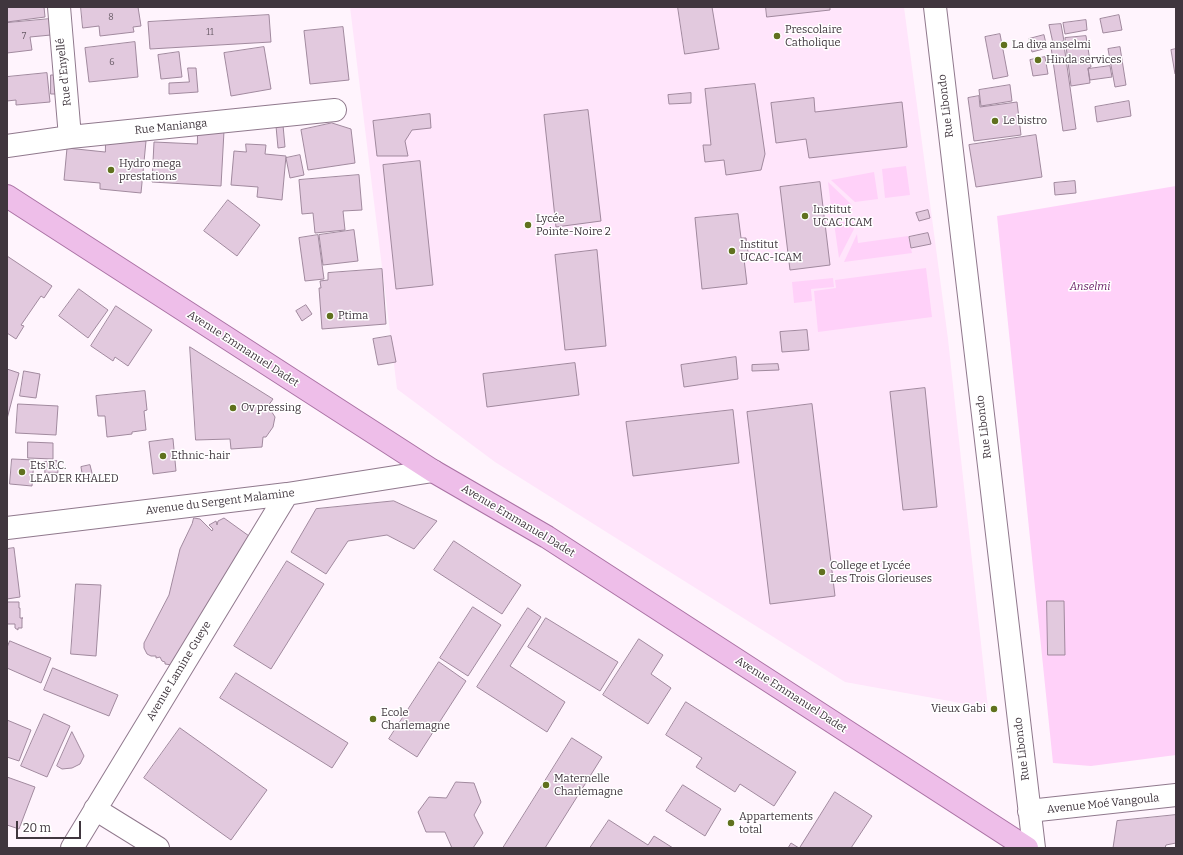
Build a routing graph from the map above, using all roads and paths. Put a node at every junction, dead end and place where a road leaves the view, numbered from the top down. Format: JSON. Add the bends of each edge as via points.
{"nodes":[{"id":1,"x":59,"y":7,"type":"edge"},
{"id":2,"x":935,"y":7,"type":"edge"},
{"id":3,"x":938,"y":7,"type":"edge"},
{"id":4,"x":335,"y":110,"type":"dead end"},
{"id":5,"x":70,"y":137,"type":"junction"},
{"id":6,"x":7,"y":146,"type":"edge"},
{"id":7,"x":7,"y":196,"type":"edge"},
{"id":8,"x":433,"y":471,"type":"junction"},
{"id":9,"x":287,"y":494,"type":"junction"},
{"id":10,"x":7,"y":528,"type":"edge"},
{"id":11,"x":1176,"y":795,"type":"edge"},
{"id":12,"x":95,"y":809,"type":"junction"},
{"id":13,"x":1029,"y":811,"type":"junction"},
{"id":14,"x":72,"y":848,"type":"edge"},
{"id":15,"x":158,"y":848,"type":"edge"},
{"id":16,"x":1027,"y":848,"type":"edge"},
{"id":17,"x":1034,"y":848,"type":"edge"}],
"edges":[{"from":1,"to":5,"type":"street","name":"Rue d'Enyellé"},
{"from":2,"to":3,"type":"street"},
{"from":2,"to":13,"type":"street","name":"Rue Libondo"},
{"from":4,"to":5,"type":"street","name":"Rue Manianga"},
{"from":5,"to":6,"type":"street","name":"Rue Manianga"},
{"from":7,"to":8,"type":"main road","name":"Avenue Emmanuel Dadet"},
{"from":8,"to":9,"type":"street","name":"Avenue du Sergent Malamine"},
{"from":8,"to":16,"type":"main road","name":"Avenue Emmanuel Dadet","via":[[547,537]]},
{"from":9,"to":10,"type":"street","name":"Avenue du Sergent Malamine"},
{"from":9,"to":12,"type":"street","name":"Avenue Lamine Gueye"},
{"from":11,"to":13,"type":"street","name":"Avenue Moé Vangoula"},
{"from":12,"to":14,"type":"street","name":"Avenue Lamine Gueye"},
{"from":12,"to":15,"type":"street"},
{"from":13,"to":17,"type":"street","name":"Rue Libondo"}]}
